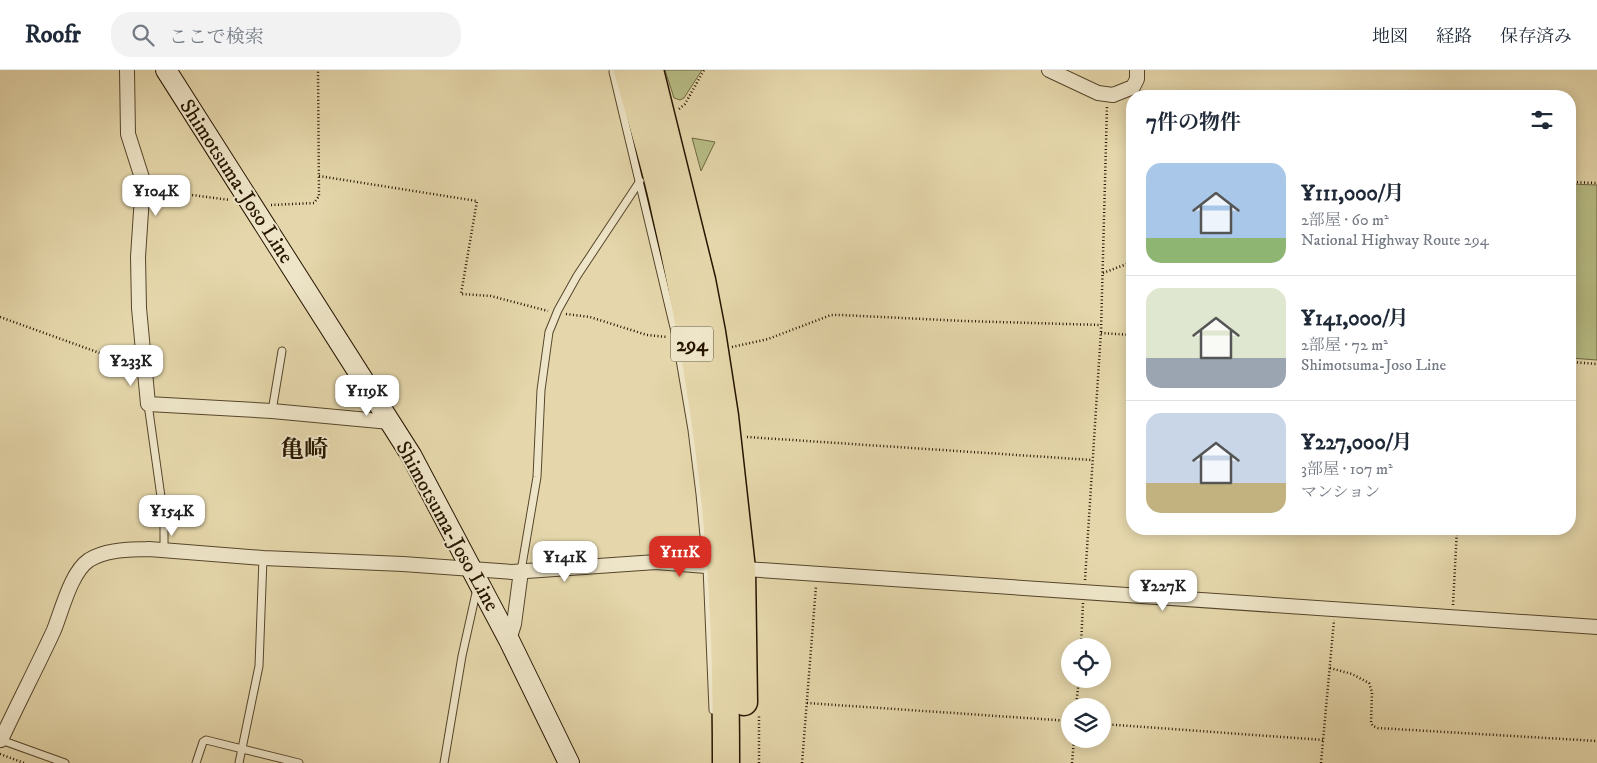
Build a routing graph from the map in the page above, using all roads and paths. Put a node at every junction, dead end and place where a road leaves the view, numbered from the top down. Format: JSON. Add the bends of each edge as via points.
{"nodes":[{"id":1,"x":126,"y":70,"type":"edge"},
{"id":2,"x":166,"y":70,"type":"edge"},
{"id":3,"x":318,"y":70,"type":"edge"},
{"id":4,"x":623,"y":70,"type":"edge"},
{"id":5,"x":627,"y":70,"type":"edge"},
{"id":6,"x":650,"y":70,"type":"edge"},
{"id":7,"x":704,"y":70,"type":"edge"},
{"id":8,"x":1049,"y":70,"type":"edge"},
{"id":9,"x":1137,"y":70,"type":"edge"},
{"id":10,"x":1126,"y":90,"type":"edge"},
{"id":11,"x":1126,"y":90,"type":"edge"},
{"id":12,"x":1107,"y":95,"type":"junction"},
{"id":13,"x":675,"y":113,"type":"dead end"},
{"id":14,"x":319,"y":176,"type":"junction"},
{"id":15,"x":640,"y":181,"type":"junction"},
{"id":16,"x":1576,"y":182,"type":"edge"},
{"id":17,"x":1597,"y":183,"type":"edge"},
{"id":18,"x":143,"y":188,"type":"junction"},
{"id":19,"x":253,"y":205,"type":"junction"},
{"id":20,"x":1126,"y":264,"type":"edge"},
{"id":21,"x":1102,"y":273,"type":"junction"},
{"id":22,"x":557,"y":313,"type":"junction"},
{"id":23,"x":0,"y":317,"type":"edge"},
{"id":24,"x":1101,"y":325,"type":"junction"},
{"id":25,"x":1101,"y":333,"type":"junction"},
{"id":26,"x":1126,"y":335,"type":"edge"},
{"id":27,"x":676,"y":336,"type":"junction"},
{"id":28,"x":729,"y":348,"type":"dead end"},
{"id":29,"x":282,"y":351,"type":"dead end"},
{"id":30,"x":1576,"y":362,"type":"edge"},
{"id":31,"x":1597,"y":364,"type":"edge"},
{"id":32,"x":144,"y":367,"type":"junction"},
{"id":33,"x":148,"y":404,"type":"junction"},
{"id":34,"x":272,"y":411,"type":"junction"},
{"id":35,"x":390,"y":422,"type":"junction"},
{"id":36,"x":740,"y":436,"type":"dead end"},
{"id":37,"x":1092,"y":460,"type":"junction"},
{"id":38,"x":1458,"y":535,"type":"edge"},
{"id":39,"x":164,"y":550,"type":"junction"},
{"id":40,"x":263,"y":558,"type":"junction"},
{"id":41,"x":723,"y":568,"type":"junction"},
{"id":42,"x":521,"y":571,"type":"junction"},
{"id":43,"x":817,"y":574,"type":"junction"},
{"id":44,"x":477,"y":578,"type":"junction"},
{"id":45,"x":1084,"y":592,"type":"junction"},
{"id":46,"x":1335,"y":609,"type":"junction"},
{"id":47,"x":1452,"y":617,"type":"junction"},
{"id":48,"x":1597,"y":627,"type":"edge"},
{"id":49,"x":1081,"y":638,"type":"edge"},
{"id":50,"x":509,"y":640,"type":"junction"},
{"id":51,"x":1330,"y":668,"type":"junction"},
{"id":52,"x":807,"y":703,"type":"junction"},
{"id":53,"x":713,"y":714,"type":"dead end"},
{"id":54,"x":1061,"y":720,"type":"edge"},
{"id":55,"x":1111,"y":725,"type":"edge"},
{"id":56,"x":1,"y":740,"type":"edge"},
{"id":57,"x":1324,"y":740,"type":"junction"},
{"id":58,"x":1597,"y":741,"type":"edge"},
{"id":59,"x":1073,"y":748,"type":"edge"},
{"id":60,"x":241,"y":749,"type":"junction"},
{"id":61,"x":0,"y":754,"type":"edge"},
{"id":62,"x":24,"y":763,"type":"edge"},
{"id":63,"x":65,"y":763,"type":"edge"},
{"id":64,"x":196,"y":763,"type":"edge"},
{"id":65,"x":239,"y":763,"type":"edge"},
{"id":66,"x":299,"y":763,"type":"edge"},
{"id":67,"x":444,"y":763,"type":"edge"},
{"id":68,"x":569,"y":763,"type":"edge"},
{"id":69,"x":726,"y":763,"type":"edge"},
{"id":70,"x":744,"y":763,"type":"edge"},
{"id":71,"x":802,"y":763,"type":"edge"},
{"id":72,"x":1072,"y":763,"type":"edge"},
{"id":73,"x":1321,"y":763,"type":"edge"}],
"edges":[{"from":1,"to":18,"type":"street","via":[[128,134]]},
{"from":2,"to":19,"type":"main road","name":"Shimotsuma-Joso Line"},
{"from":3,"to":14,"type":"path"},
{"from":4,"to":15,"type":"lane","via":[[613,72]]},
{"from":5,"to":41,"type":"highway","number":"294","via":[[665,210],[691,335]]},
{"from":6,"to":41,"type":"highway","number":"294","via":[[685,206],[712,332],[725,416]]},
{"from":7,"to":13,"type":"path","via":[[685,104]]},
{"from":8,"to":12,"type":"street","via":[[1098,94]]},
{"from":9,"to":11,"type":"street","via":[[1134,88]]},
{"from":10,"to":12,"type":"street"},
{"from":12,"to":21,"type":"path"},
{"from":14,"to":19,"type":"path","via":[[319,196],[314,203]]},
{"from":14,"to":22,"type":"path","via":[[477,201],[461,294],[491,296]]},
{"from":15,"to":22,"type":"lane","via":[[577,276]]},
{"from":15,"to":27,"type":"lane"},
{"from":16,"to":17,"type":"path"},
{"from":18,"to":19,"type":"path"},
{"from":18,"to":32,"type":"street","via":[[138,257]]},
{"from":19,"to":35,"type":"main road","name":"Shimotsuma-Joso Line"},
{"from":20,"to":21,"type":"path"},
{"from":21,"to":24,"type":"path"},
{"from":22,"to":27,"type":"path","via":[[590,317],[647,335]]},
{"from":22,"to":42,"type":"lane","via":[[549,332],[541,390],[537,477]]},
{"from":23,"to":32,"type":"path"},
{"from":24,"to":25,"type":"path"},
{"from":24,"to":28,"type":"path","via":[[831,315],[768,339]]},
{"from":25,"to":26,"type":"path"},
{"from":25,"to":37,"type":"path"},
{"from":27,"to":41,"type":"lane","via":[[700,494]]},
{"from":29,"to":34,"type":"lane"},
{"from":30,"to":31,"type":"path"},
{"from":32,"to":33,"type":"street"},
{"from":33,"to":34,"type":"street"},
{"from":33,"to":39,"type":"lane","via":[[164,518]]},
{"from":34,"to":35,"type":"street"},
{"from":35,"to":44,"type":"main road","name":"Shimotsuma-Joso Line"},
{"from":36,"to":37,"type":"path"},
{"from":37,"to":45,"type":"path"},
{"from":38,"to":47,"type":"path"},
{"from":39,"to":40,"type":"street"},
{"from":39,"to":56,"type":"street","via":[[114,551],[88,560],[82,566]]},
{"from":40,"to":44,"type":"street","via":[[403,564]]},
{"from":40,"to":60,"type":"lane","via":[[259,666]]},
{"from":41,"to":42,"type":"street","via":[[656,562]]},
{"from":41,"to":43,"type":"street"},
{"from":41,"to":53,"type":"lane"},
{"from":41,"to":69,"type":"highway","number":"294"},
{"from":41,"to":70,"type":"highway","number":"294"},
{"from":42,"to":44,"type":"street"},
{"from":42,"to":50,"type":"street"},
{"from":43,"to":45,"type":"street"},
{"from":43,"to":52,"type":"path"},
{"from":44,"to":50,"type":"main road","name":"Shimotsuma-Joso Line"},
{"from":44,"to":67,"type":"lane"},
{"from":45,"to":46,"type":"street"},
{"from":45,"to":49,"type":"path"},
{"from":46,"to":47,"type":"street"},
{"from":46,"to":51,"type":"path"},
{"from":47,"to":48,"type":"street"},
{"from":50,"to":68,"type":"main road","name":"Shimotsuma-Joso Line"},
{"from":51,"to":57,"type":"path"},
{"from":51,"to":58,"type":"path","via":[[1369,683],[1372,692],[1370,722],[1378,728]]},
{"from":52,"to":54,"type":"path"},
{"from":52,"to":71,"type":"path"},
{"from":55,"to":57,"type":"path"},
{"from":56,"to":63,"type":"lane"},
{"from":57,"to":73,"type":"path"},
{"from":59,"to":72,"type":"path"},
{"from":60,"to":64,"type":"lane","via":[[206,740]]},
{"from":60,"to":65,"type":"lane"},
{"from":60,"to":66,"type":"lane"},
{"from":61,"to":62,"type":"path"}]}
